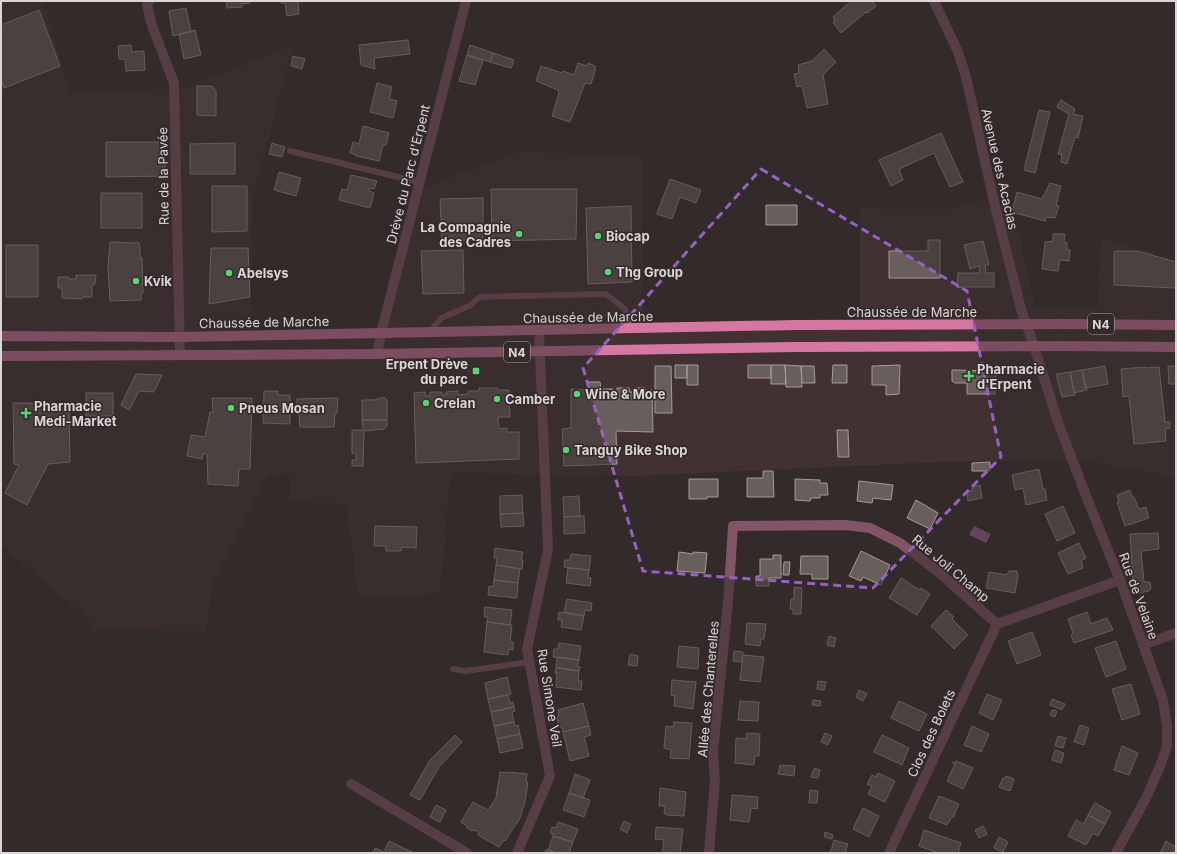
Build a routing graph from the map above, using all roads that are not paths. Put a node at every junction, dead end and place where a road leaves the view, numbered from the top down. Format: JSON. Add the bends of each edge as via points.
{"nodes":[{"id":1,"x":149,"y":1,"type":"edge"},
{"id":2,"x":466,"y":1,"type":"edge"},
{"id":3,"x":934,"y":1,"type":"edge"},
{"id":4,"x":290,"y":151,"type":"dead end"},
{"id":5,"x":419,"y":182,"type":"junction"},
{"id":6,"x":1026,"y":324,"type":"junction"},
{"id":7,"x":1176,"y":325,"type":"edge"},
{"id":8,"x":630,"y":329,"type":"junction"},
{"id":9,"x":540,"y":331,"type":"junction"},
{"id":10,"x":430,"y":332,"type":"junction"},
{"id":11,"x":381,"y":333,"type":"junction"},
{"id":12,"x":1,"y":336,"type":"edge"},
{"id":13,"x":180,"y":337,"type":"junction"},
{"id":14,"x":1034,"y":346,"type":"junction"},
{"id":15,"x":1176,"y":347,"type":"edge"},
{"id":16,"x":540,"y":352,"type":"junction"},
{"id":17,"x":377,"y":354,"type":"junction"},
{"id":18,"x":180,"y":355,"type":"junction"},
{"id":19,"x":1,"y":356,"type":"edge"},
{"id":20,"x":733,"y":526,"type":"joint"},
{"id":21,"x":1120,"y":580,"type":"junction"},
{"id":22,"x":997,"y":624,"type":"junction"},
{"id":23,"x":1176,"y":633,"type":"edge"},
{"id":24,"x":1143,"y":645,"type":"junction"},
{"id":25,"x":530,"y":662,"type":"junction"},
{"id":26,"x":453,"y":669,"type":"dead end"},
{"id":27,"x":351,"y":784,"type":"dead end"},
{"id":28,"x":466,"y":853,"type":"edge"},
{"id":29,"x":517,"y":853,"type":"edge"},
{"id":30,"x":709,"y":853,"type":"edge"},
{"id":31,"x":889,"y":853,"type":"edge"},
{"id":32,"x":1116,"y":853,"type":"edge"}],
"edges":[{"from":1,"to":13,"type":"street","name":"Rue de la Pavée","via":[[147,4],[151,23],[174,83]]},
{"from":2,"to":5,"type":"street","name":"Drève du Parc d'Erpent"},
{"from":3,"to":6,"type":"street","name":"Avenue des Acacias","via":[[958,52],[966,77],[995,206]]},
{"from":4,"to":5,"type":"lane"},
{"from":5,"to":11,"type":"street","name":"Drève du Parc d'Erpent"},
{"from":6,"to":7,"type":"main road","name":"Chaussée de Marche","number":"N4"},
{"from":6,"to":8,"type":"main road","name":"Chaussée de Marche","number":"N4"},
{"from":6,"to":14,"type":"street","name":"Avenue des Acacias"},
{"from":8,"to":9,"type":"main road","name":"Chaussée de Marche","number":"N4"},
{"from":8,"to":10,"type":"lane","via":[[625,309],[606,294],[598,294],[480,296],[469,306],[440,318]]},
{"from":9,"to":10,"type":"main road","name":"Chaussée de Marche","number":"N4"},
{"from":9,"to":16,"type":"street","name":"Rue Simone Veil"},
{"from":10,"to":11,"type":"main road","name":"Chaussée de Marche","number":"N4"},
{"from":11,"to":13,"type":"main road","name":"Chaussée de Marche","number":"N4"},
{"from":11,"to":17,"type":"street","name":"Drève du Parc d'Erpent"},
{"from":12,"to":13,"type":"main road","name":"Chaussée de Marche","number":"N4"},
{"from":13,"to":18,"type":"street","name":"Rue de la Pavée"},
{"from":14,"to":15,"type":"main road","number":"N4"},
{"from":14,"to":16,"type":"main road","number":"N4","via":[[797,346]]},
{"from":14,"to":21,"type":"street","name":"Rue de Velaine","via":[[1059,425]]},
{"from":16,"to":17,"type":"main road","number":"N4"},
{"from":16,"to":25,"type":"street","name":"Rue Simone Veil","via":[[548,550],[527,649]]},
{"from":17,"to":18,"type":"main road","number":"N4"},
{"from":18,"to":19,"type":"main road","number":"N4"},
{"from":20,"to":22,"type":"street","name":"Rue Joli Champ","via":[[845,525],[870,528],[900,543],[936,570]]},
{"from":20,"to":30,"type":"street","name":"Allée des Chanterelles","via":[[714,752],[715,780]]},
{"from":21,"to":22,"type":"street"},
{"from":21,"to":24,"type":"street","name":"Rue de Velaine"},
{"from":22,"to":31,"type":"street","name":"Clos des Bolets"},
{"from":23,"to":24,"type":"street"},
{"from":24,"to":32,"type":"street","name":"Rue de Velaine","via":[[1163,700],[1167,746],[1146,798]]},
{"from":25,"to":26,"type":"lane","via":[[465,671]]},
{"from":25,"to":29,"type":"street","name":"Rue Simone Veil","via":[[550,776]]},
{"from":27,"to":28,"type":"street"}]}
